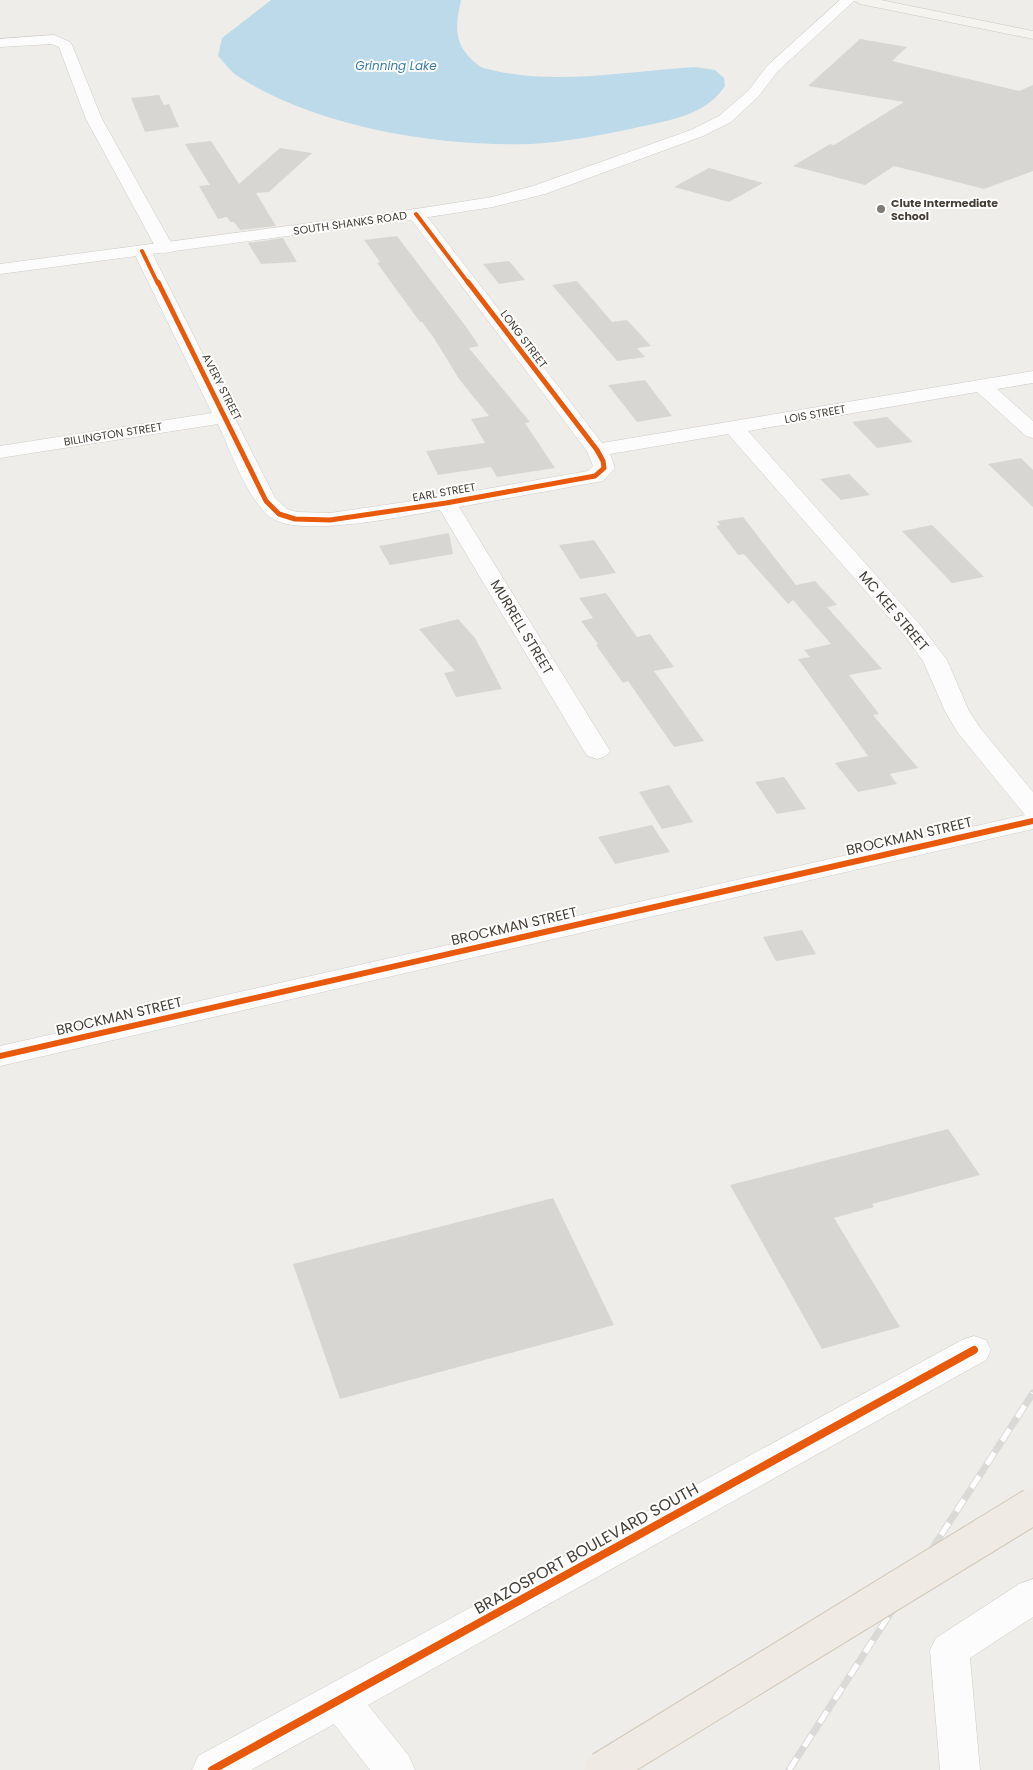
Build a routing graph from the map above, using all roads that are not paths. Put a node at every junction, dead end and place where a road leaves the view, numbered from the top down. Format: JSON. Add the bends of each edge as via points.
{"nodes":[{"id":1,"x":848,"y":0,"type":"edge"},
{"id":2,"x":860,"y":0,"type":"edge"},
{"id":3,"x":1033,"y":35,"type":"edge"},
{"id":4,"x":0,"y":43,"type":"edge"},
{"id":5,"x":416,"y":214,"type":"junction"},
{"id":6,"x":165,"y":248,"type":"junction"},
{"id":7,"x":142,"y":251,"type":"junction"},
{"id":8,"x":0,"y":269,"type":"edge"},
{"id":9,"x":1033,"y":377,"type":"edge"},
{"id":10,"x":982,"y":386,"type":"junction"},
{"id":11,"x":226,"y":417,"type":"junction"},
{"id":12,"x":734,"y":428,"type":"junction"},
{"id":13,"x":1033,"y":432,"type":"edge"},
{"id":14,"x":597,"y":450,"type":"junction"},
{"id":15,"x":0,"y":452,"type":"edge"},
{"id":16,"x":446,"y":503,"type":"junction"},
{"id":17,"x":295,"y":519,"type":"joint"},
{"id":18,"x":597,"y":751,"type":"dead end"},
{"id":19,"x":1033,"y":809,"type":"edge"},
{"id":20,"x":1033,"y":821,"type":"edge"},
{"id":21,"x":0,"y":1056,"type":"edge"},
{"id":22,"x":974,"y":1350,"type":"dead end"},
{"id":23,"x":1033,"y":1506,"type":"edge"},
{"id":24,"x":1033,"y":1596,"type":"edge"},
{"id":25,"x":339,"y":1700,"type":"junction"},
{"id":26,"x":212,"y":1770,"type":"edge"},
{"id":27,"x":395,"y":1770,"type":"edge"},
{"id":28,"x":602,"y":1770,"type":"edge"},
{"id":29,"x":960,"y":1770,"type":"edge"}],
"edges":[{"from":1,"to":5,"type":"street","name":"SOUTH SHANKS ROAD","via":[[773,68],[739,108],[697,133],[515,198]]},
{"from":2,"to":3,"type":"main road"},
{"from":4,"to":6,"type":"street","via":[[54,39],[65,45],[94,119]]},
{"from":5,"to":6,"type":"street","name":"SOUTH SHANKS ROAD"},
{"from":5,"to":14,"type":"street","name":"LONG STREET"},
{"from":6,"to":7,"type":"street","name":"SOUTH SHANKS ROAD"},
{"from":7,"to":8,"type":"street","name":"SOUTH SHANKS ROAD"},
{"from":7,"to":11,"type":"street","name":"AVERY STREET"},
{"from":9,"to":10,"type":"street","name":"LOIS STREET"},
{"from":10,"to":12,"type":"street","name":"LOIS STREET"},
{"from":10,"to":13,"type":"street"},
{"from":11,"to":15,"type":"street","name":"BILLINGTON STREET"},
{"from":11,"to":17,"type":"street","name":"AVERY STREET","via":[[266,501],[279,514]]},
{"from":12,"to":14,"type":"street","name":"LOIS STREET"},
{"from":12,"to":19,"type":"street","name":"MC KEE STREET","via":[[935,660],[957,711],[971,733]]},
{"from":14,"to":16,"type":"street","name":"EARL STREET","via":[[604,468],[594,476]]},
{"from":16,"to":17,"type":"street","name":"EARL STREET","via":[[330,520]]},
{"from":16,"to":18,"type":"street","name":"MURRELL STREET"},
{"from":20,"to":21,"type":"street","name":"BROCKMAN STREET"},
{"from":22,"to":25,"type":"street","name":"BRAZOSPORT BOULEVARD SOUTH"},
{"from":23,"to":28,"type":"main road","bridge":true},
{"from":24,"to":29,"type":"street","via":[[950,1650]]},
{"from":25,"to":26,"type":"street","name":"BRAZOSPORT BOULEVARD SOUTH"},
{"from":25,"to":27,"type":"street"}]}
